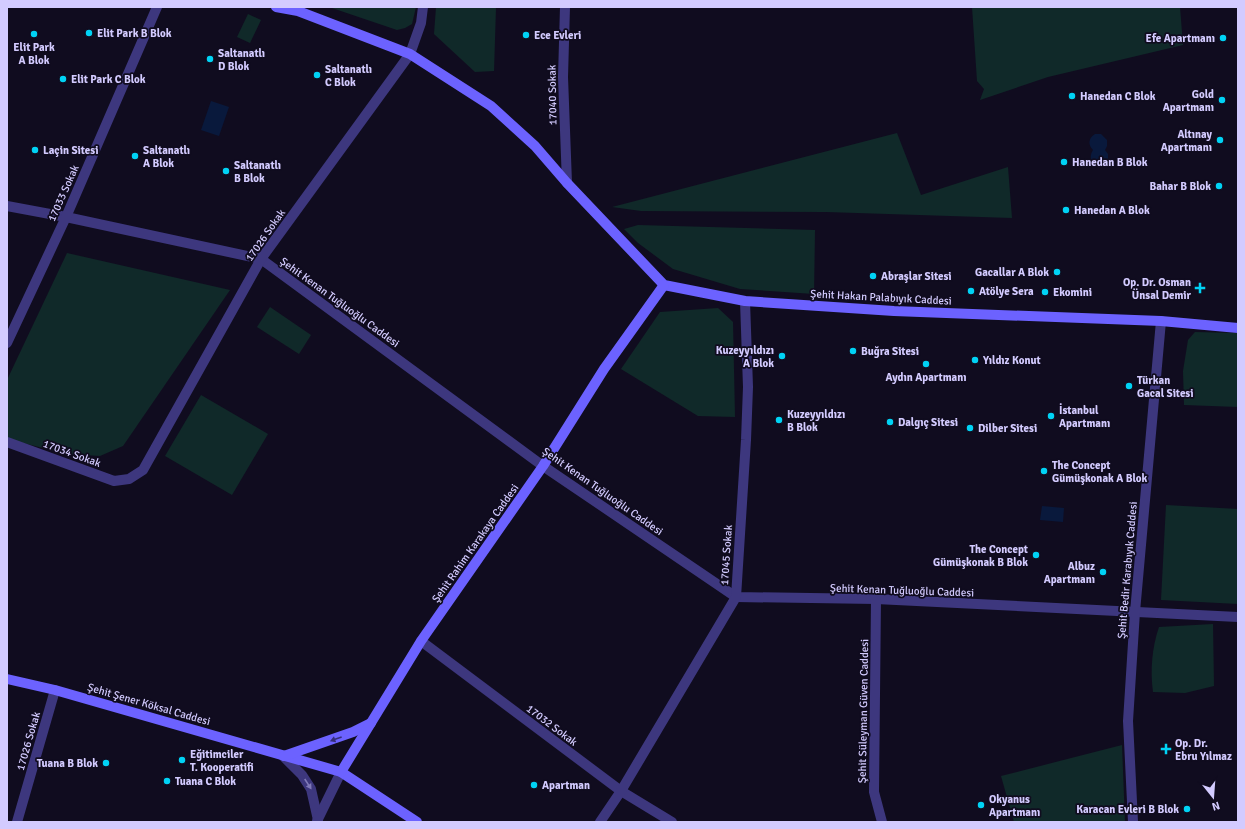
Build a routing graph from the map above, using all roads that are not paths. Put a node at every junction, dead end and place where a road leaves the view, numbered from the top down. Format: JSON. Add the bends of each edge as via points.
{"nodes":[{"id":1,"x":157,"y":7,"type":"edge"},
{"id":2,"x":276,"y":7,"type":"edge"},
{"id":3,"x":423,"y":7,"type":"edge"},
{"id":4,"x":565,"y":7,"type":"edge"},
{"id":5,"x":410,"y":54,"type":"junction"},
{"id":6,"x":567,"y":183,"type":"junction"},
{"id":7,"x":7,"y":206,"type":"edge"},
{"id":8,"x":66,"y":217,"type":"junction"},
{"id":9,"x":261,"y":259,"type":"junction"},
{"id":10,"x":664,"y":285,"type":"junction"},
{"id":11,"x":745,"y":301,"type":"junction"},
{"id":12,"x":1161,"y":321,"type":"junction"},
{"id":13,"x":1238,"y":328,"type":"edge"},
{"id":14,"x":7,"y":343,"type":"edge"},
{"id":15,"x":7,"y":442,"type":"edge"},
{"id":16,"x":544,"y":466,"type":"junction"},
{"id":17,"x":129,"y":479,"type":"joint"},
{"id":18,"x":736,"y":597,"type":"junction"},
{"id":19,"x":876,"y":600,"type":"junction"},
{"id":20,"x":1135,"y":612,"type":"junction"},
{"id":21,"x":1238,"y":617,"type":"edge"},
{"id":22,"x":421,"y":641,"type":"junction"},
{"id":23,"x":7,"y":679,"type":"edge"},
{"id":24,"x":56,"y":690,"type":"junction"},
{"id":25,"x":371,"y":723,"type":"junction"},
{"id":26,"x":283,"y":756,"type":"junction"},
{"id":27,"x":341,"y":772,"type":"junction"},
{"id":28,"x":621,"y":791,"type":"junction"},
{"id":29,"x":317,"y":821,"type":"edge"},
{"id":30,"x":17,"y":822,"type":"edge"},
{"id":31,"x":417,"y":822,"type":"edge"},
{"id":32,"x":600,"y":822,"type":"edge"},
{"id":33,"x":672,"y":822,"type":"edge"},
{"id":34,"x":882,"y":822,"type":"edge"},
{"id":35,"x":1133,"y":822,"type":"edge"}],
"edges":[{"from":1,"to":8,"type":"street","name":"17033 Sokak"},
{"from":2,"to":5,"type":"main road","via":[[298,11]]},
{"from":3,"to":5,"type":"street","name":"17026 Sokak","via":[[421,23]]},
{"from":4,"to":6,"type":"street","name":"17040 Sokak","via":[[563,77]]},
{"from":5,"to":6,"type":"main road","via":[[491,106],[535,146]]},
{"from":5,"to":9,"type":"street","name":"17026 Sokak"},
{"from":6,"to":10,"type":"main road"},
{"from":7,"to":8,"type":"street","name":"Şehit Kenan Tuğluoğlu Caddesi"},
{"from":8,"to":9,"type":"street","name":"Şehit Kenan Tuğluoğlu Caddesi"},
{"from":8,"to":14,"type":"street","name":"17033 Sokak"},
{"from":9,"to":16,"type":"street","name":"Şehit Kenan Tuğluoğlu Caddesi"},
{"from":9,"to":17,"type":"street","name":"17026 Sokak","via":[[143,470]]},
{"from":10,"to":11,"type":"main road","name":"Şehit Hakan Palabıyık Caddesi"},
{"from":10,"to":16,"type":"main road","name":"Şehit Rahim Karakaya Caddesi","via":[[604,369]]},
{"from":11,"to":12,"type":"main road","name":"Şehit Hakan Palabıyık Caddesi","via":[[894,311]]},
{"from":11,"to":18,"type":"street","name":"17045 Sokak","via":[[748,387]]},
{"from":12,"to":13,"type":"main road","name":"Şehit Hakan Palabıyık Caddesi"},
{"from":12,"to":20,"type":"street","name":"Şehit Bedir Karabıyık Caddesi"},
{"from":15,"to":17,"type":"street","name":"17034 Sokak","via":[[114,481]]},
{"from":16,"to":18,"type":"street","name":"Şehit Kenan Tuğluoğlu Caddesi"},
{"from":16,"to":22,"type":"main road","name":"Şehit Rahim Karakaya Caddesi"},
{"from":18,"to":19,"type":"street","name":"Şehit Kenan Tuğluoğlu Caddesi"},
{"from":18,"to":28,"type":"street","name":"17045 Sokak"},
{"from":19,"to":20,"type":"street","name":"Şehit Kenan Tuğluoğlu Caddesi"},
{"from":19,"to":34,"type":"street","name":"Şehit Süleyman Güven Caddesi","via":[[874,792]]},
{"from":20,"to":21,"type":"street","name":"Şehit Kenan Tuğluoğlu Caddesi"},
{"from":20,"to":35,"type":"street","name":"Şehit Bedir Karabıyık Caddesi","via":[[1128,721]]},
{"from":22,"to":25,"type":"main road","name":"Şehit Rahim Karakaya Caddesi"},
{"from":22,"to":28,"type":"street","name":"17032 Sokak"},
{"from":23,"to":24,"type":"main road","name":"Şehit Şener Köksal Caddesi"},
{"from":24,"to":26,"type":"main road","name":"Şehit Şener Köksal Caddesi"},
{"from":24,"to":30,"type":"street","name":"17026 Sokak"},
{"from":25,"to":26,"type":"main road","one_way":true},
{"from":25,"to":27,"type":"main road","name":"Şehit Rahim Karakaya Caddesi"},
{"from":26,"to":27,"type":"main road","name":"Şehit Şener Köksal Caddesi"},
{"from":26,"to":29,"type":"street","name":"Şehit Şener Köksal Caddesi","one_way":true,"via":[[302,775],[311,789]]},
{"from":27,"to":29,"type":"street","name":"Şehit Rahim Karakaya Caddesi"},
{"from":27,"to":31,"type":"main road","name":"Şehit Şener Köksal Caddesi"},
{"from":28,"to":32,"type":"street","name":"17045 Sokak"},
{"from":28,"to":33,"type":"street","name":"17032 Sokak"}]}
